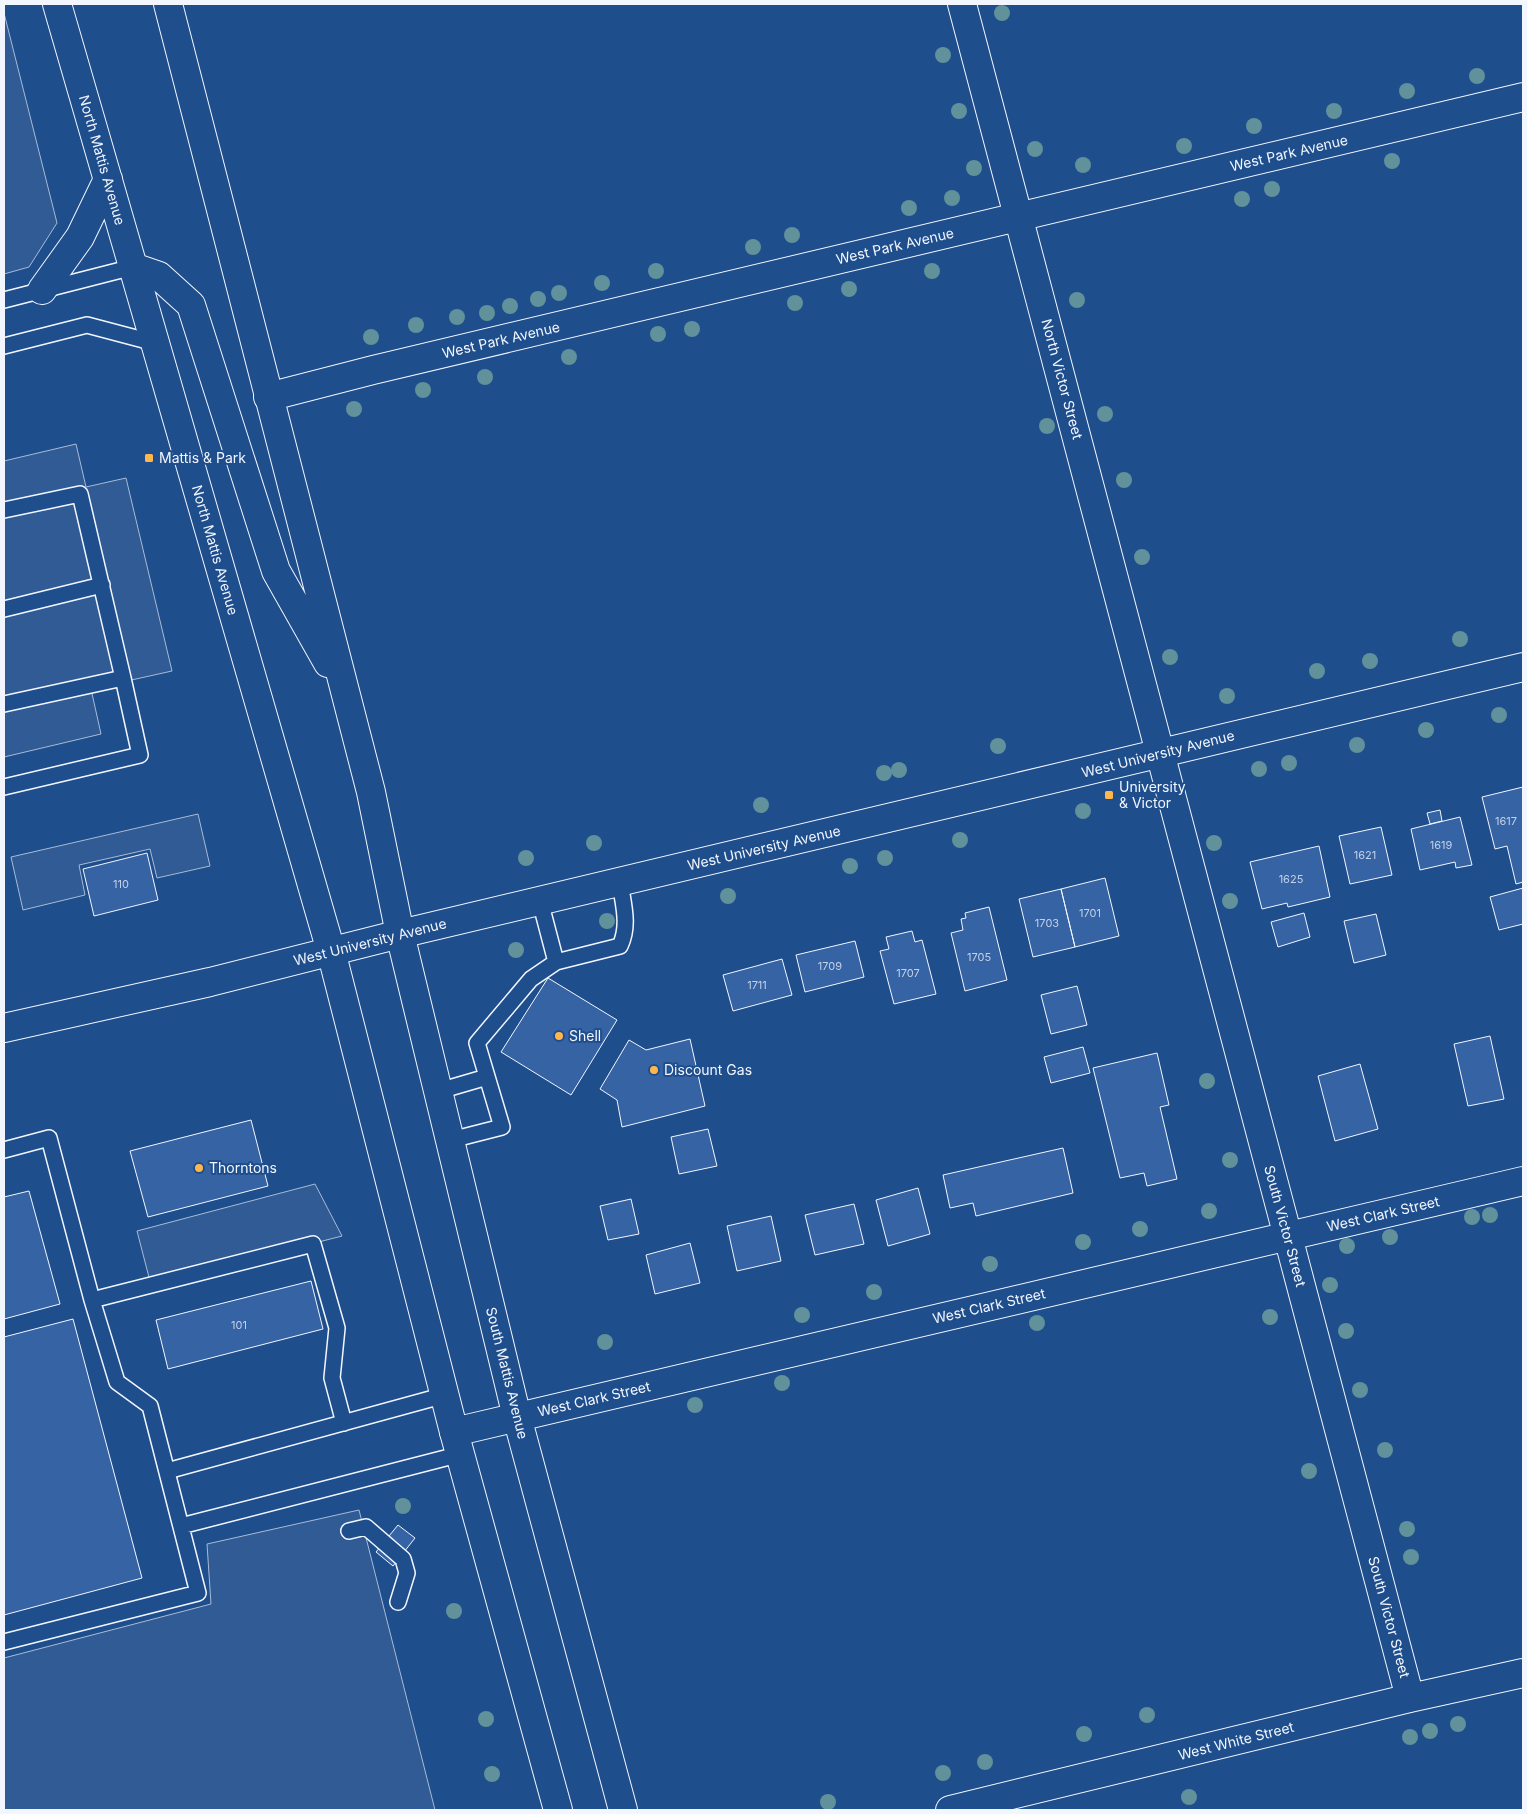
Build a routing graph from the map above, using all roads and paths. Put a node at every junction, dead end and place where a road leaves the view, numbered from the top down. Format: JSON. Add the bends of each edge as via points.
{"nodes":[{"id":1,"x":58,"y":4,"type":"edge"},
{"id":2,"x":168,"y":4,"type":"edge"},
{"id":3,"x":962,"y":4,"type":"edge"},
{"id":4,"x":1523,"y":97,"type":"edge"},
{"id":5,"x":108,"y":180,"type":"junction"},
{"id":6,"x":1019,"y":217,"type":"junction"},
{"id":7,"x":133,"y":267,"type":"junction"},
{"id":8,"x":42,"y":290,"type":"junction"},
{"id":9,"x":4,"y":300,"type":"edge"},
{"id":10,"x":155,"y":343,"type":"junction"},
{"id":11,"x":4,"y":346,"type":"edge"},
{"id":12,"x":268,"y":397,"type":"junction"},
{"id":13,"x":4,"y":510,"type":"edge"},
{"id":14,"x":102,"y":585,"type":"junction"},
{"id":15,"x":4,"y":609,"type":"edge"},
{"id":16,"x":1523,"y":667,"type":"edge"},
{"id":17,"x":123,"y":678,"type":"junction"},
{"id":18,"x":346,"y":696,"type":"junction"},
{"id":19,"x":4,"y":704,"type":"edge"},
{"id":20,"x":1161,"y":754,"type":"junction"},
{"id":21,"x":4,"y":787,"type":"edge"},
{"id":22,"x":620,"y":882,"type":"junction"},
{"id":23,"x":540,"y":901,"type":"junction"},
{"id":24,"x":400,"y":934,"type":"junction"},
{"id":25,"x":331,"y":951,"type":"junction"},
{"id":26,"x":556,"y":962,"type":"junction"},
{"id":27,"x":4,"y":1028,"type":"edge"},
{"id":28,"x":487,"y":1077,"type":"junction"},
{"id":29,"x":439,"y":1090,"type":"junction"},
{"id":30,"x":452,"y":1140,"type":"junction"},
{"id":31,"x":4,"y":1150,"type":"edge"},
{"id":32,"x":1523,"y":1181,"type":"edge"},
{"id":33,"x":1288,"y":1236,"type":"junction"},
{"id":34,"x":92,"y":1300,"type":"junction"},
{"id":35,"x":445,"y":1395,"type":"junction"},
{"id":36,"x":517,"y":1417,"type":"junction"},
{"id":37,"x":344,"y":1422,"type":"junction"},
{"id":38,"x":457,"y":1443,"type":"junction"},
{"id":39,"x":167,"y":1471,"type":"junction"},
{"id":40,"x":181,"y":1526,"type":"junction"},
{"id":41,"x":349,"y":1531,"type":"dead end"},
{"id":42,"x":398,"y":1602,"type":"dead end"},
{"id":43,"x":4,"y":1642,"type":"edge"},
{"id":44,"x":1523,"y":1673,"type":"edge"},
{"id":45,"x":1410,"y":1698,"type":"junction"},
{"id":46,"x":558,"y":1810,"type":"edge"},
{"id":47,"x":623,"y":1810,"type":"edge"},
{"id":48,"x":950,"y":1810,"type":"edge"}],
"edges":[{"from":1,"to":5,"type":"main road","name":"North Mattis Avenue"},
{"from":2,"to":12,"type":"main road"},
{"from":3,"to":6,"type":"main road","name":"North Victor Street"},
{"from":4,"to":6,"type":"main road","name":"West Park Avenue"},
{"from":5,"to":7,"type":"main road","name":"North Mattis Avenue"},
{"from":5,"to":8,"type":"main road","via":[[80,237]]},
{"from":6,"to":12,"type":"main road","name":"West Park Avenue"},
{"from":6,"to":20,"type":"main road","name":"North Victor Street"},
{"from":7,"to":8,"type":"lane"},
{"from":7,"to":10,"type":"main road","name":"North Mattis Avenue"},
{"from":7,"to":18,"type":"main road","via":[[159,276],[191,305],[276,571]]},
{"from":8,"to":9,"type":"lane"},
{"from":10,"to":11,"type":"lane","via":[[87,325]]},
{"from":10,"to":25,"type":"main road","name":"North Mattis Avenue"},
{"from":12,"to":18,"type":"main road"},
{"from":13,"to":14,"type":"lane","via":[[80,494]]},
{"from":14,"to":15,"type":"lane"},
{"from":14,"to":17,"type":"lane"},
{"from":16,"to":20,"type":"main road","name":"West University Avenue"},
{"from":17,"to":19,"type":"lane"},
{"from":17,"to":21,"type":"lane","via":[[140,755]]},
{"from":18,"to":24,"type":"main road","via":[[371,792]]},
{"from":20,"to":22,"type":"main road","name":"West University Avenue"},
{"from":20,"to":33,"type":"main road","name":"South Victor Street"},
{"from":22,"to":23,"type":"main road","name":"West University Avenue"},
{"from":22,"to":26,"type":"lane","via":[[626,922],[620,946]]},
{"from":23,"to":24,"type":"main road","name":"West University Avenue"},
{"from":23,"to":26,"type":"lane"},
{"from":24,"to":25,"type":"main road","name":"West University Avenue"},
{"from":24,"to":29,"type":"main road","name":"South Mattis Avenue"},
{"from":25,"to":27,"type":"main road","name":"West University Avenue"},
{"from":25,"to":35,"type":"main road"},
{"from":26,"to":28,"type":"lane","via":[[532,979],[478,1043]]},
{"from":28,"to":29,"type":"lane"},
{"from":28,"to":30,"type":"lane","via":[[502,1127]]},
{"from":29,"to":30,"type":"main road","name":"South Mattis Avenue"},
{"from":30,"to":36,"type":"main road","name":"South Mattis Avenue"},
{"from":31,"to":34,"type":"lane","via":[[49,1138]]},
{"from":32,"to":33,"type":"main road","name":"West Clark Street"},
{"from":33,"to":36,"type":"main road","name":"West Clark Street"},
{"from":33,"to":45,"type":"main road","name":"South Victor Street"},
{"from":34,"to":37,"type":"lane","via":[[313,1244],[337,1328],[332,1378]]},
{"from":34,"to":39,"type":"lane","via":[[117,1382],[150,1406]]},
{"from":35,"to":37,"type":"lane"},
{"from":35,"to":38,"type":"main road"},
{"from":36,"to":38,"type":"main road","name":"West Clark Street"},
{"from":36,"to":47,"type":"main road","name":"South Mattis Avenue"},
{"from":37,"to":39,"type":"lane"},
{"from":38,"to":40,"type":"lane"},
{"from":38,"to":46,"type":"main road"},
{"from":39,"to":40,"type":"lane"},
{"from":40,"to":43,"type":"lane","via":[[198,1593]]},
{"from":41,"to":42,"type":"lane","via":[[366,1527],[403,1559],[407,1573]]},
{"from":44,"to":45,"type":"main road","name":"West White Street"},
{"from":45,"to":48,"type":"main road","name":"West White Street"}]}
